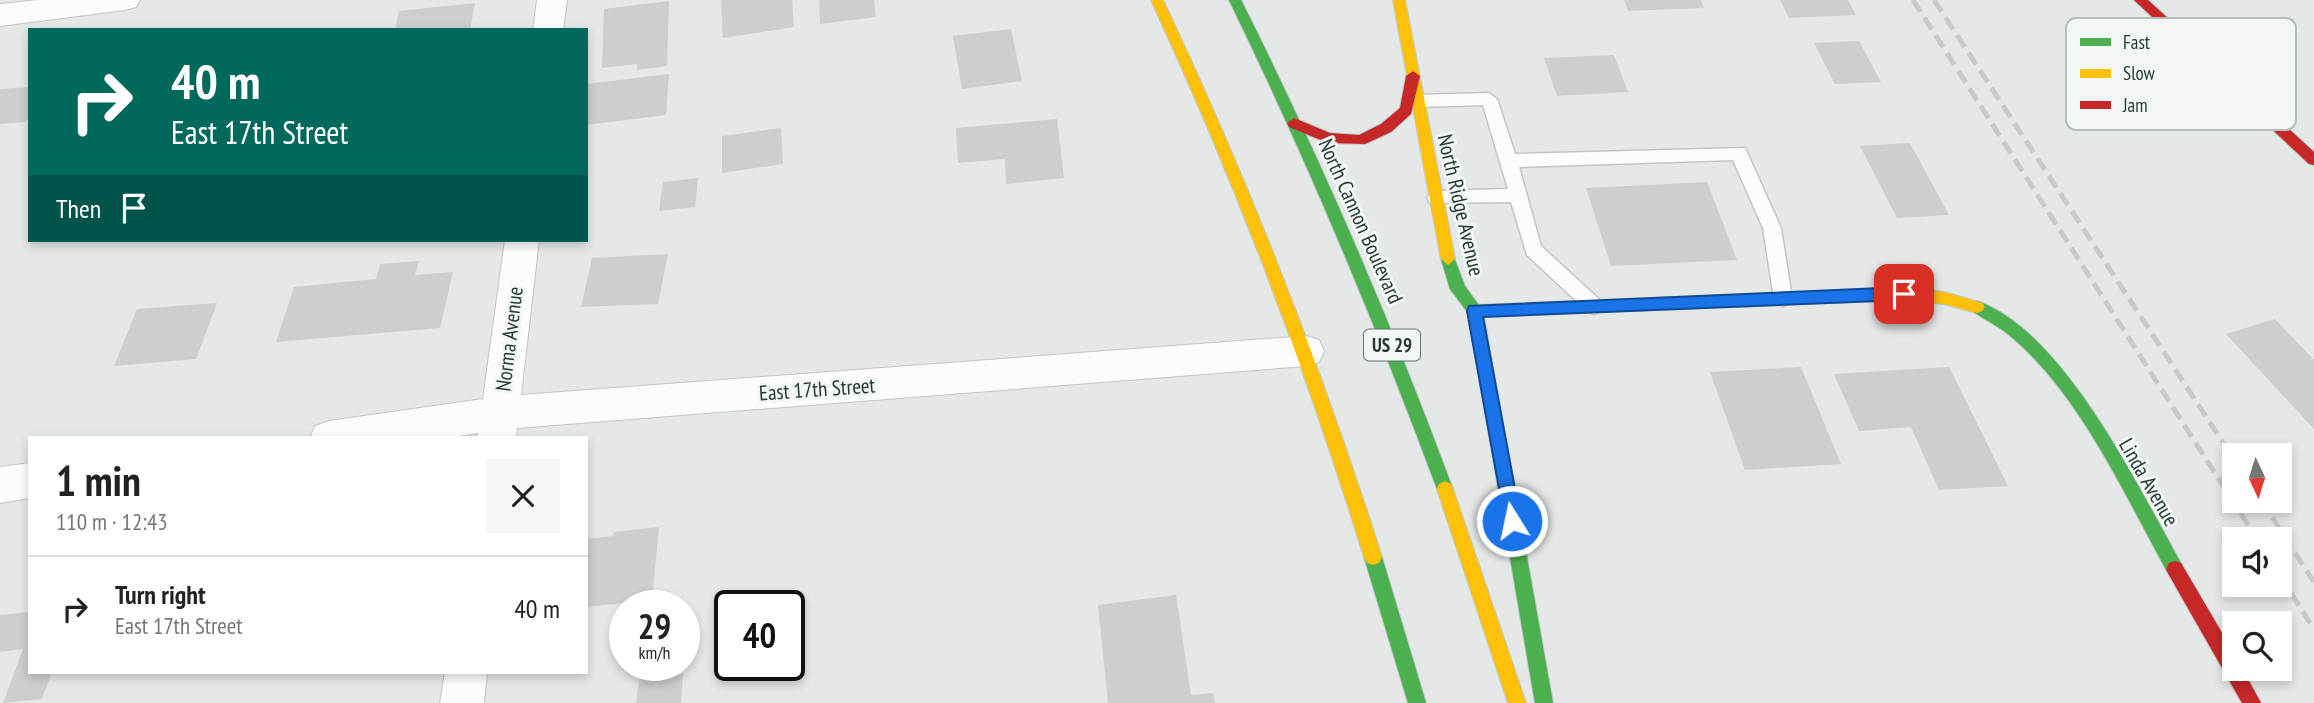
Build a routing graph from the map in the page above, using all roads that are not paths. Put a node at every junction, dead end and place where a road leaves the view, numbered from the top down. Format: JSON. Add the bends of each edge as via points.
{"nodes":[{"id":1,"x":125,"y":0,"type":"edge"},
{"id":2,"x":552,"y":0,"type":"edge"},
{"id":3,"x":1157,"y":0,"type":"edge"},
{"id":4,"x":1235,"y":0,"type":"edge"},
{"id":5,"x":1399,"y":0,"type":"edge"},
{"id":6,"x":2140,"y":0,"type":"edge"},
{"id":7,"x":0,"y":15,"type":"edge"},
{"id":8,"x":2160,"y":18,"type":"edge"},
{"id":9,"x":548,"y":28,"type":"edge"},
{"id":10,"x":1413,"y":76,"type":"junction"},
{"id":11,"x":1418,"y":101,"type":"junction"},
{"id":12,"x":1294,"y":123,"type":"junction"},
{"id":13,"x":2281,"y":130,"type":"edge"},
{"id":14,"x":2314,"y":160,"type":"edge"},
{"id":15,"x":1509,"y":161,"type":"junction"},
{"id":16,"x":1518,"y":195,"type":"junction"},
{"id":17,"x":1436,"y":198,"type":"junction"},
{"id":18,"x":522,"y":242,"type":"edge"},
{"id":19,"x":1783,"y":298,"type":"junction"},
{"id":20,"x":1594,"y":306,"type":"junction"},
{"id":21,"x":1475,"y":311,"type":"junction"},
{"id":22,"x":1307,"y":351,"type":"junction"},
{"id":23,"x":498,"y":425,"type":"edge"},
{"id":24,"x":355,"y":436,"type":"edge"},
{"id":25,"x":28,"y":480,"type":"edge"},
{"id":26,"x":0,"y":485,"type":"edge"},
{"id":27,"x":466,"y":674,"type":"edge"},
{"id":28,"x":462,"y":703,"type":"edge"},
{"id":29,"x":1417,"y":703,"type":"edge"},
{"id":30,"x":1517,"y":703,"type":"edge"},
{"id":31,"x":1544,"y":703,"type":"edge"},
{"id":32,"x":2252,"y":703,"type":"edge"}],
"edges":[{"from":1,"to":7,"type":"street"},
{"from":2,"to":9,"type":"street"},
{"from":3,"to":22,"type":"main road","via":[[1250,206]]},
{"from":4,"to":12,"type":"main road","name":"North Cannon Boulevard","number":"US 29"},
{"from":5,"to":10,"type":"main road","name":"North Ridge Avenue"},
{"from":6,"to":8,"type":"main road"},
{"from":10,"to":11,"type":"main road","name":"North Ridge Avenue"},
{"from":10,"to":12,"type":"main road","via":[[1406,110],[1386,128],[1360,140],[1328,138]]},
{"from":11,"to":15,"type":"lane","via":[[1489,99]]},
{"from":11,"to":17,"type":"main road","name":"North Ridge Avenue"},
{"from":12,"to":30,"type":"main road","name":"North Cannon Boulevard","number":"US 29","via":[[1395,351],[1463,534]]},
{"from":13,"to":14,"type":"main road"},
{"from":15,"to":16,"type":"lane"},
{"from":15,"to":19,"type":"lane","via":[[1739,153],[1772,228]]},
{"from":16,"to":17,"type":"lane"},
{"from":16,"to":20,"type":"lane","via":[[1533,250]]},
{"from":17,"to":21,"type":"main road","name":"North Ridge Avenue","via":[[1448,262],[1458,289]]},
{"from":18,"to":23,"type":"street","name":"Norma Avenue"},
{"from":19,"to":20,"type":"main road"},
{"from":19,"to":32,"type":"main road","name":"Linda Avenue","via":[[1904,294],[1944,298],[1980,308],[2025,339],[2081,406]]},
{"from":20,"to":21,"type":"main road"},
{"from":21,"to":31,"type":"main road","name":"North Ridge Avenue"},
{"from":22,"to":23,"type":"street","name":"East 17th Street"},
{"from":22,"to":29,"type":"main road"},
{"from":23,"to":24,"type":"street","name":"East 17th Street"},
{"from":25,"to":26,"type":"street"},
{"from":27,"to":28,"type":"street"}]}
